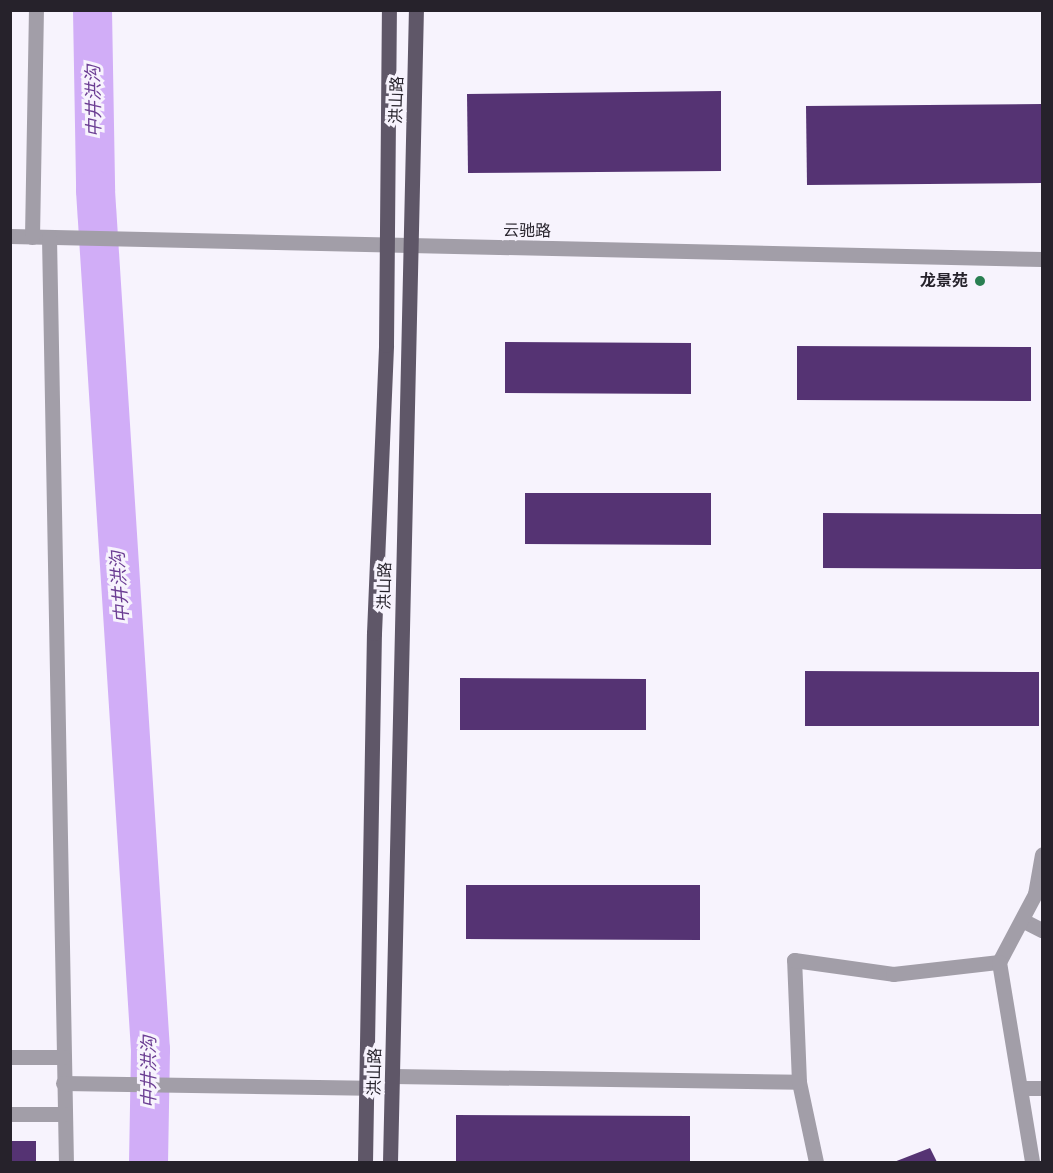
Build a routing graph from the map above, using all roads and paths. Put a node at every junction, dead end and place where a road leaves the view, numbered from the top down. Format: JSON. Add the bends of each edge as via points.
{"nodes":[{"id":1,"x":36,"y":10,"type":"edge"},
{"id":2,"x":389,"y":10,"type":"edge"},
{"id":3,"x":417,"y":10,"type":"edge"},
{"id":4,"x":10,"y":236,"type":"edge"},
{"id":5,"x":32,"y":237,"type":"junction"},
{"id":6,"x":49,"y":237,"type":"junction"},
{"id":7,"x":386,"y":246,"type":"junction"},
{"id":8,"x":411,"y":246,"type":"junction"},
{"id":9,"x":1042,"y":259,"type":"edge"},
{"id":10,"x":1042,"y":855,"type":"edge"},
{"id":11,"x":1022,"y":920,"type":"junction"},
{"id":12,"x":1042,"y":930,"type":"edge"},
{"id":13,"x":999,"y":962,"type":"junction"},
{"id":14,"x":10,"y":1057,"type":"edge"},
{"id":15,"x":63,"y":1058,"type":"junction"},
{"id":16,"x":393,"y":1076,"type":"junction"},
{"id":17,"x":799,"y":1082,"type":"junction"},
{"id":18,"x":63,"y":1083,"type":"junction"},
{"id":19,"x":366,"y":1088,"type":"junction"},
{"id":20,"x":1042,"y":1088,"type":"edge"},
{"id":21,"x":1020,"y":1089,"type":"junction"},
{"id":22,"x":10,"y":1114,"type":"edge"},
{"id":23,"x":64,"y":1114,"type":"junction"},
{"id":24,"x":66,"y":1162,"type":"edge"},
{"id":25,"x":365,"y":1162,"type":"edge"},
{"id":26,"x":390,"y":1162,"type":"edge"},
{"id":27,"x":816,"y":1162,"type":"edge"},
{"id":28,"x":1032,"y":1162,"type":"edge"}],
"edges":[{"from":1,"to":5,"type":"street"},
{"from":2,"to":7,"type":"main road","name":"洪山路"},
{"from":3,"to":8,"type":"main road","name":"洪山路"},
{"from":4,"to":5,"type":"street","name":"云驰路"},
{"from":5,"to":6,"type":"street","name":"云驰路"},
{"from":6,"to":7,"type":"street","name":"云驰路"},
{"from":6,"to":15,"type":"street"},
{"from":7,"to":8,"type":"street","name":"云驰路"},
{"from":7,"to":19,"type":"main road","name":"洪山路"},
{"from":8,"to":9,"type":"street","name":"云驰路"},
{"from":8,"to":16,"type":"main road","name":"洪山路"},
{"from":10,"to":11,"type":"street","via":[[1035,894]]},
{"from":11,"to":12,"type":"street"},
{"from":11,"to":13,"type":"street"},
{"from":13,"to":17,"type":"street","via":[[893,974],[794,960]]},
{"from":13,"to":21,"type":"street"},
{"from":14,"to":15,"type":"street"},
{"from":15,"to":18,"type":"street"},
{"from":16,"to":17,"type":"street"},
{"from":16,"to":26,"type":"main road","name":"洪山路"},
{"from":17,"to":27,"type":"street"},
{"from":18,"to":19,"type":"street"},
{"from":18,"to":23,"type":"street"},
{"from":19,"to":25,"type":"main road","name":"洪山路"},
{"from":20,"to":21,"type":"street"},
{"from":21,"to":28,"type":"street"},
{"from":22,"to":23,"type":"street"},
{"from":23,"to":24,"type":"street"}]}
